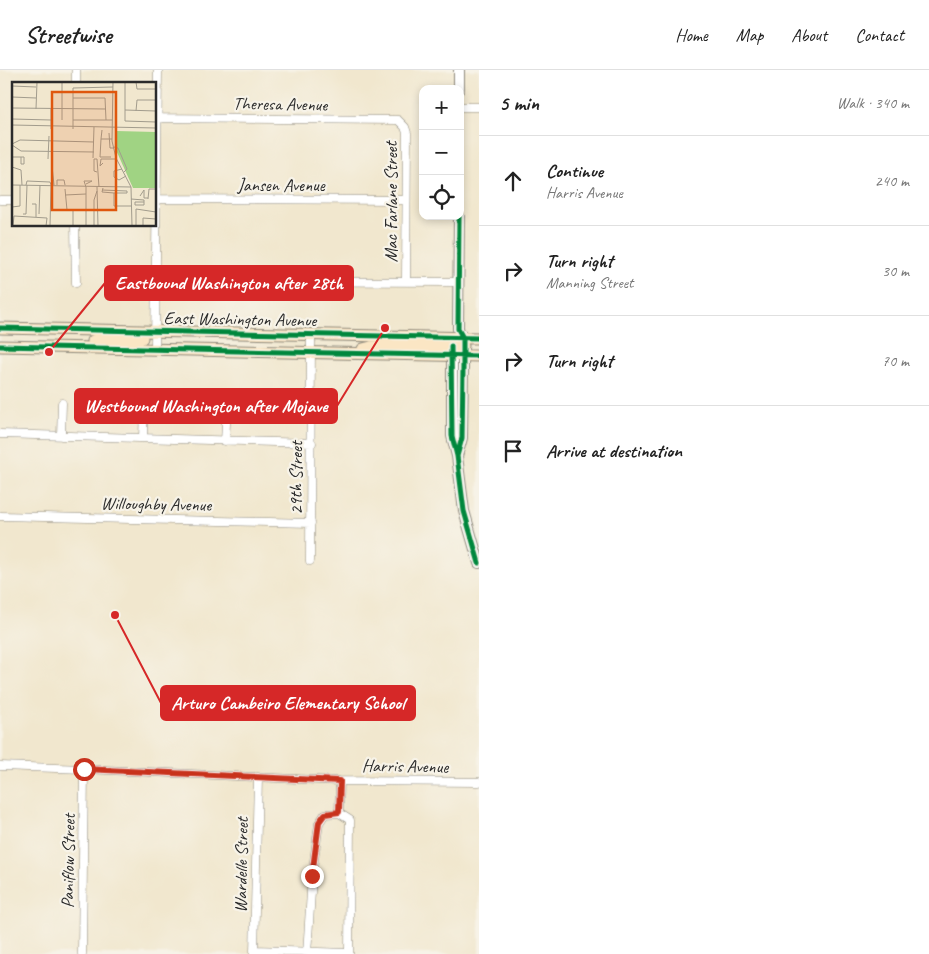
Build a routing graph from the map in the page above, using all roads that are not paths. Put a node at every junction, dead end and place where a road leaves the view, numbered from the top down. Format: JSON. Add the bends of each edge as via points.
{"nodes":[{"id":1,"x":158,"y":70,"type":"edge"},
{"id":2,"x":459,"y":70,"type":"edge"},
{"id":3,"x":459,"y":85,"type":"edge"},
{"id":4,"x":464,"y":107,"type":"edge"},
{"id":5,"x":479,"y":107,"type":"edge"},
{"id":6,"x":156,"y":118,"type":"joint"},
{"id":7,"x":402,"y":123,"type":"joint"},
{"id":8,"x":156,"y":199,"type":"edge"},
{"id":9,"x":406,"y":200,"type":"junction"},
{"id":10,"x":459,"y":220,"type":"edge"},
{"id":11,"x":75,"y":226,"type":"edge"},
{"id":12,"x":155,"y":226,"type":"edge"},
{"id":13,"x":155,"y":281,"type":"junction"},
{"id":14,"x":406,"y":282,"type":"junction"},
{"id":15,"x":459,"y":282,"type":"junction"},
{"id":16,"x":76,"y":283,"type":"dead end"},
{"id":17,"x":0,"y":328,"type":"edge"},
{"id":18,"x":311,"y":334,"type":"junction"},
{"id":19,"x":479,"y":338,"type":"edge"},
{"id":20,"x":155,"y":340,"type":"junction"},
{"id":21,"x":457,"y":344,"type":"junction"},
{"id":22,"x":0,"y":346,"type":"edge"},
{"id":23,"x":311,"y":352,"type":"junction"},
{"id":24,"x":479,"y":356,"type":"edge"},
{"id":25,"x":62,"y":403,"type":"dead end"},
{"id":26,"x":144,"y":406,"type":"dead end"},
{"id":27,"x":226,"y":407,"type":"dead end"},
{"id":28,"x":0,"y":434,"type":"edge"},
{"id":29,"x":60,"y":436,"type":"junction"},
{"id":30,"x":143,"y":438,"type":"junction"},
{"id":31,"x":225,"y":441,"type":"junction"},
{"id":32,"x":312,"y":443,"type":"junction"},
{"id":33,"x":0,"y":516,"type":"edge"},
{"id":34,"x":311,"y":523,"type":"junction"},
{"id":35,"x":310,"y":561,"type":"dead end"},
{"id":36,"x":479,"y":563,"type":"edge"},
{"id":37,"x":0,"y":766,"type":"edge"},
{"id":38,"x":84,"y":769,"type":"junction"},
{"id":39,"x":258,"y":777,"type":"junction"},
{"id":40,"x":340,"y":781,"type":"junction"},
{"id":41,"x":479,"y":782,"type":"edge"},
{"id":42,"x":339,"y":812,"type":"junction"},
{"id":43,"x":254,"y":952,"type":"edge"},
{"id":44,"x":308,"y":953,"type":"edge"},
{"id":45,"x":82,"y":954,"type":"edge"},
{"id":46,"x":349,"y":954,"type":"edge"}],
"edges":[{"from":1,"to":6,"type":"street"},
{"from":2,"to":3,"type":"street"},
{"from":4,"to":5,"type":"street"},
{"from":6,"to":7,"type":"street","name":"Theresa Avenue","via":[[398,120]]},
{"from":7,"to":9,"type":"street","name":"Mac Farlane Street","via":[[407,133]]},
{"from":8,"to":9,"type":"street","name":"Jansen Avenue"},
{"from":9,"to":14,"type":"street","name":"Mac Farlane Street"},
{"from":10,"to":15,"type":"street"},
{"from":11,"to":16,"type":"street"},
{"from":12,"to":13,"type":"street"},
{"from":13,"to":14,"type":"street"},
{"from":13,"to":20,"type":"street"},
{"from":14,"to":15,"type":"street"},
{"from":15,"to":21,"type":"street"},
{"from":17,"to":20,"type":"main road","name":"East Washington Avenue"},
{"from":18,"to":20,"type":"main road","name":"East Washington Avenue"},
{"from":18,"to":21,"type":"main road","name":"East Washington Avenue"},
{"from":18,"to":23,"type":"street","name":"29th Street"},
{"from":19,"to":21,"type":"main road","name":"East Washington Avenue"},
{"from":20,"to":22,"type":"main road","via":[[90,341],[54,347]]},
{"from":20,"to":23,"type":"main road","name":"East Washington Avenue"},
{"from":21,"to":23,"type":"main road","name":"East Washington Avenue","via":[[352,353]]},
{"from":21,"to":24,"type":"main road","name":"East Washington Avenue"},
{"from":21,"to":36,"type":"street","via":[[462,438],[457,456],[464,511]]},
{"from":23,"to":32,"type":"street","name":"29th Street"},
{"from":25,"to":29,"type":"street"},
{"from":26,"to":30,"type":"street"},
{"from":27,"to":31,"type":"street"},
{"from":28,"to":29,"type":"street"},
{"from":29,"to":30,"type":"street"},
{"from":30,"to":31,"type":"street"},
{"from":31,"to":32,"type":"street"},
{"from":32,"to":34,"type":"street","name":"29th Street"},
{"from":33,"to":34,"type":"street","name":"Willoughby Avenue"},
{"from":34,"to":35,"type":"street","name":"29th Street"},
{"from":37,"to":38,"type":"street","name":"Harris Avenue"},
{"from":38,"to":39,"type":"street","name":"Harris Avenue"},
{"from":38,"to":45,"type":"street","name":"Paniflow Street"},
{"from":39,"to":40,"type":"street","name":"Harris Avenue"},
{"from":39,"to":43,"type":"street","name":"Wardelle Street"},
{"from":40,"to":41,"type":"street","name":"Harris Avenue"},
{"from":40,"to":42,"type":"street"},
{"from":42,"to":44,"type":"street","via":[[325,814],[319,822]]},
{"from":42,"to":46,"type":"street","via":[[350,820]]},
{"from":43,"to":44,"type":"street"},
{"from":44,"to":46,"type":"street"}]}
